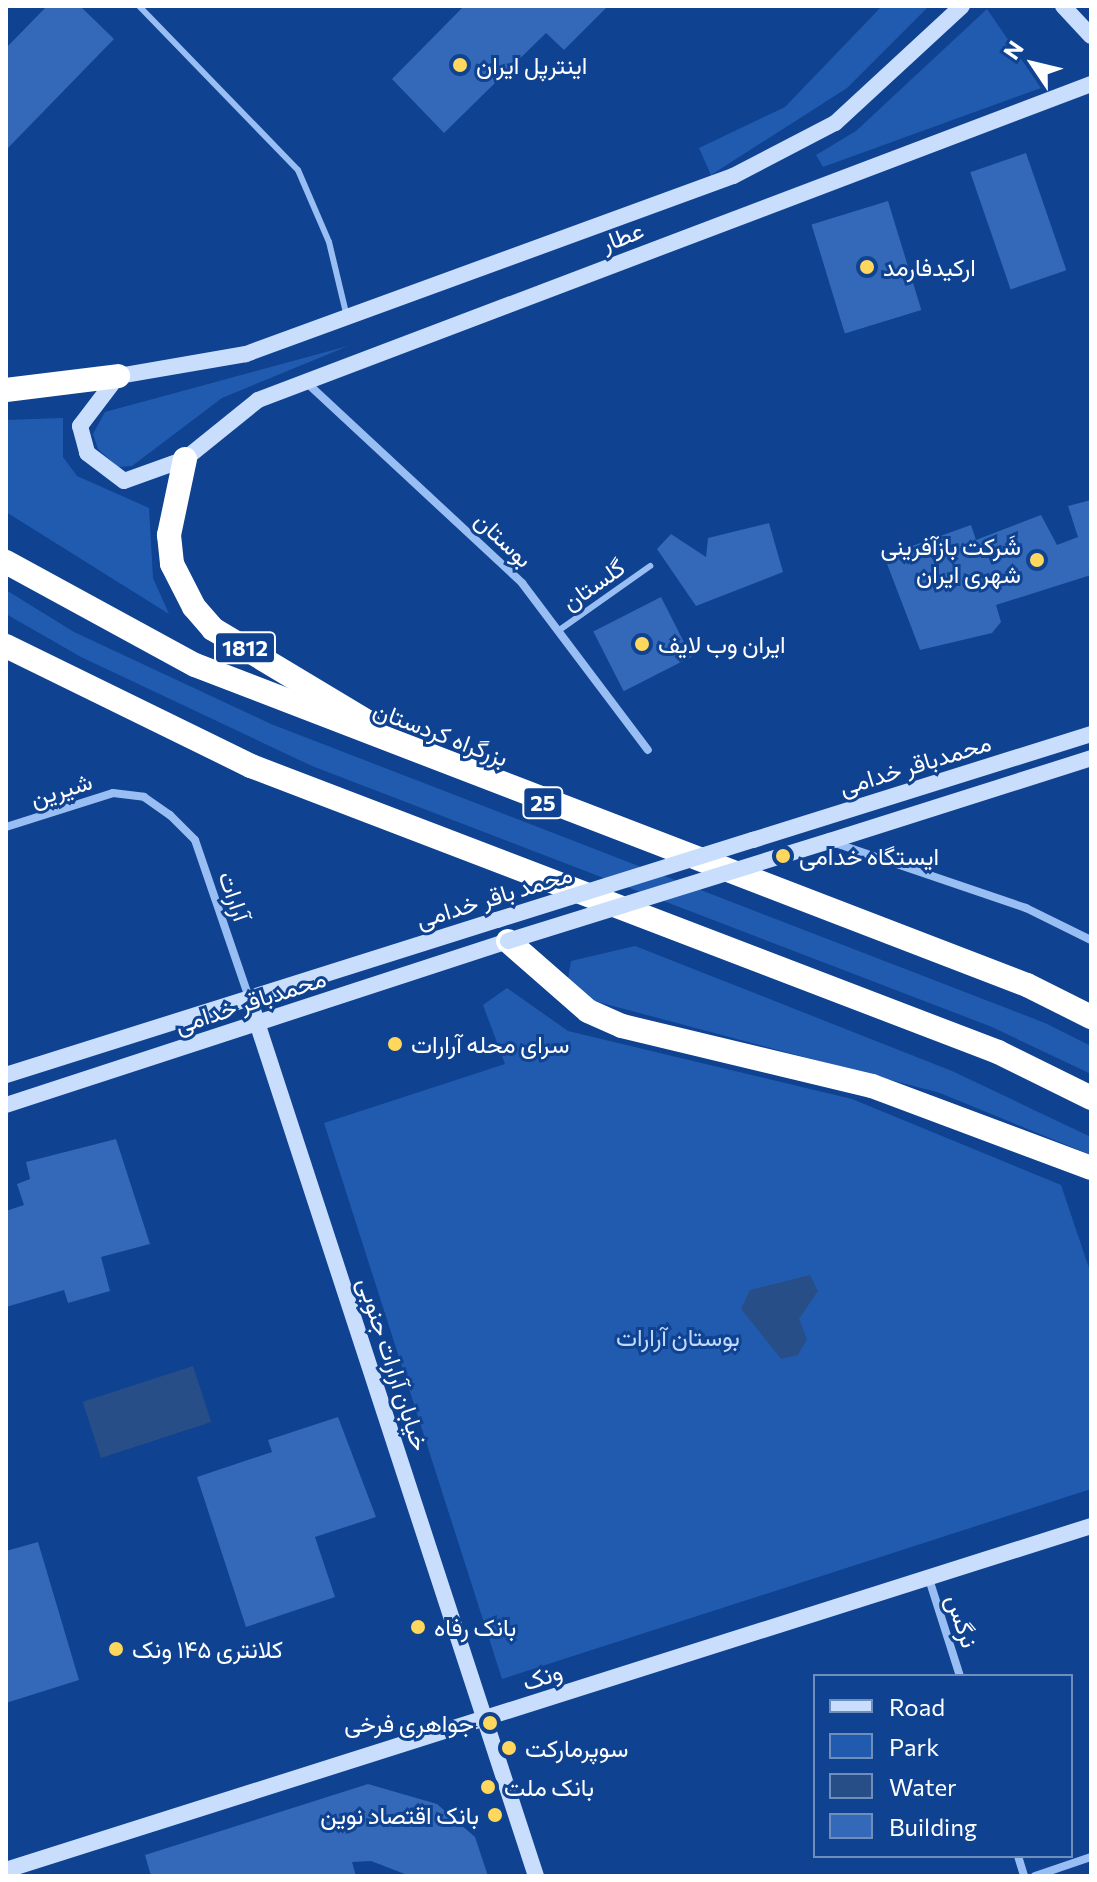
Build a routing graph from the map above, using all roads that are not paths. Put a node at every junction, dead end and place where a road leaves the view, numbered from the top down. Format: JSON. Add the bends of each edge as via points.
{"nodes":[{"id":1,"x":139,"y":6,"type":"edge"},
{"id":2,"x":962,"y":6,"type":"edge"},
{"id":3,"x":1063,"y":6,"type":"edge"},
{"id":4,"x":1091,"y":36,"type":"edge"},
{"id":5,"x":1091,"y":84,"type":"edge"},
{"id":6,"x":347,"y":317,"type":"junction"},
{"id":7,"x":118,"y":376,"type":"junction"},
{"id":8,"x":306,"y":382,"type":"junction"},
{"id":9,"x":6,"y":390,"type":"edge"},
{"id":10,"x":185,"y":459,"type":"junction"},
{"id":11,"x":6,"y":562,"type":"edge"},
{"id":12,"x":650,"y":566,"type":"dead end"},
{"id":13,"x":558,"y":631,"type":"junction"},
{"id":14,"x":6,"y":646,"type":"edge"},
{"id":15,"x":1091,"y":734,"type":"edge"},
{"id":16,"x":648,"y":750,"type":"dead end"},
{"id":17,"x":1091,"y":758,"type":"edge"},
{"id":18,"x":436,"y":762,"type":"junction"},
{"id":19,"x":170,"y":815,"type":"joint"},
{"id":20,"x":6,"y":827,"type":"edge"},
{"id":21,"x":753,"y":840,"type":"joint"},
{"id":22,"x":830,"y":841,"type":"junction"},
{"id":23,"x":545,"y":905,"type":"junction"},
{"id":24,"x":552,"y":927,"type":"junction"},
{"id":25,"x":503,"y":930,"type":"junction"},
{"id":26,"x":1091,"y":940,"type":"edge"},
{"id":27,"x":249,"y":998,"type":"junction"},
{"id":28,"x":1091,"y":1017,"type":"edge"},
{"id":29,"x":258,"y":1024,"type":"junction"},
{"id":30,"x":6,"y":1075,"type":"edge"},
{"id":31,"x":1091,"y":1098,"type":"edge"},
{"id":32,"x":6,"y":1105,"type":"edge"},
{"id":33,"x":1091,"y":1168,"type":"edge"},
{"id":34,"x":1091,"y":1526,"type":"edge"},
{"id":35,"x":929,"y":1579,"type":"junction"},
{"id":36,"x":959,"y":1674,"type":"edge"},
{"id":37,"x":485,"y":1719,"type":"junction"},
{"id":38,"x":1091,"y":1857,"type":"edge"},
{"id":39,"x":6,"y":1870,"type":"edge"},
{"id":40,"x":536,"y":1876,"type":"edge"},
{"id":41,"x":1035,"y":1876,"type":"edge"}],
"edges":[{"from":1,"to":6,"type":"lane","via":[[298,170],[329,242]]},
{"from":2,"to":6,"type":"main road","name":"عطار","via":[[835,123],[733,176]]},
{"from":3,"to":4,"type":"main road"},
{"from":5,"to":8,"type":"main road","name":"عطار"},
{"from":6,"to":7,"type":"main road","name":"عطار","via":[[246,354]]},
{"from":7,"to":9,"type":"highway"},
{"from":7,"to":10,"type":"main road","via":[[80,426],[87,453],[124,481]]},
{"from":8,"to":10,"type":"main road","name":"عطار","via":[[235,413]]},
{"from":8,"to":13,"type":"street","name":"بوستان","via":[[522,583]]},
{"from":10,"to":18,"type":"highway","number":"1812","via":[[169,535],[172,564],[194,607],[213,629]]},
{"from":11,"to":18,"type":"highway","name":"بزرگراه کردستان","number":"25","via":[[195,665]]},
{"from":12,"to":13,"type":"lane","name":"گلستان"},
{"from":13,"to":16,"type":"street","name":"بوستان"},
{"from":14,"to":31,"type":"highway","via":[[251,766],[998,1052]]},
{"from":15,"to":21,"type":"main road","name":"محمدباقر خدامی"},
{"from":17,"to":22,"type":"main road","name":"محمدباقر خدامی"},
{"from":18,"to":28,"type":"highway","name":"بزرگراه کردستان","number":"25","via":[[1027,985]]},
{"from":19,"to":20,"type":"street","name":"شیرین","via":[[144,797],[113,793]]},
{"from":19,"to":27,"type":"street","name":"آرارات","via":[[195,840]]},
{"from":21,"to":23,"type":"main road","name":"محمد باقر خدامی","bridge":true},
{"from":22,"to":24,"type":"main road","name":"محمد باقر خدامی","bridge":true},
{"from":22,"to":26,"type":"street","via":[[1026,908]]},
{"from":23,"to":24,"type":"main road"},
{"from":23,"to":25,"type":"main road","name":"محمد باقر خدامی","bridge":true},
{"from":24,"to":25,"type":"main road","name":"محمد باقر خدامی","bridge":true},
{"from":25,"to":27,"type":"main road","name":"محمد باقر خدامی"},
{"from":25,"to":29,"type":"main road","name":"محمدباقر خدامی"},
{"from":25,"to":33,"type":"highway","via":[[588,1011],[622,1026],[872,1086]]},
{"from":27,"to":29,"type":"main road","name":"خیابان آرارات جنوبی"},
{"from":27,"to":30,"type":"main road","name":"محمدباقر خدامی"},
{"from":29,"to":32,"type":"main road","name":"محمدباقر خدامی"},
{"from":29,"to":37,"type":"main road","name":"خیابان آرارات جنوبی"},
{"from":34,"to":35,"type":"main road","name":"ونک"},
{"from":35,"to":36,"type":"street","name":"نرگس"},
{"from":35,"to":37,"type":"main road","name":"ونک"},
{"from":37,"to":39,"type":"main road","name":"ونک"},
{"from":37,"to":40,"type":"main road","name":"خیابان آرارات جنوبی"},
{"from":38,"to":41,"type":"street"}]}
